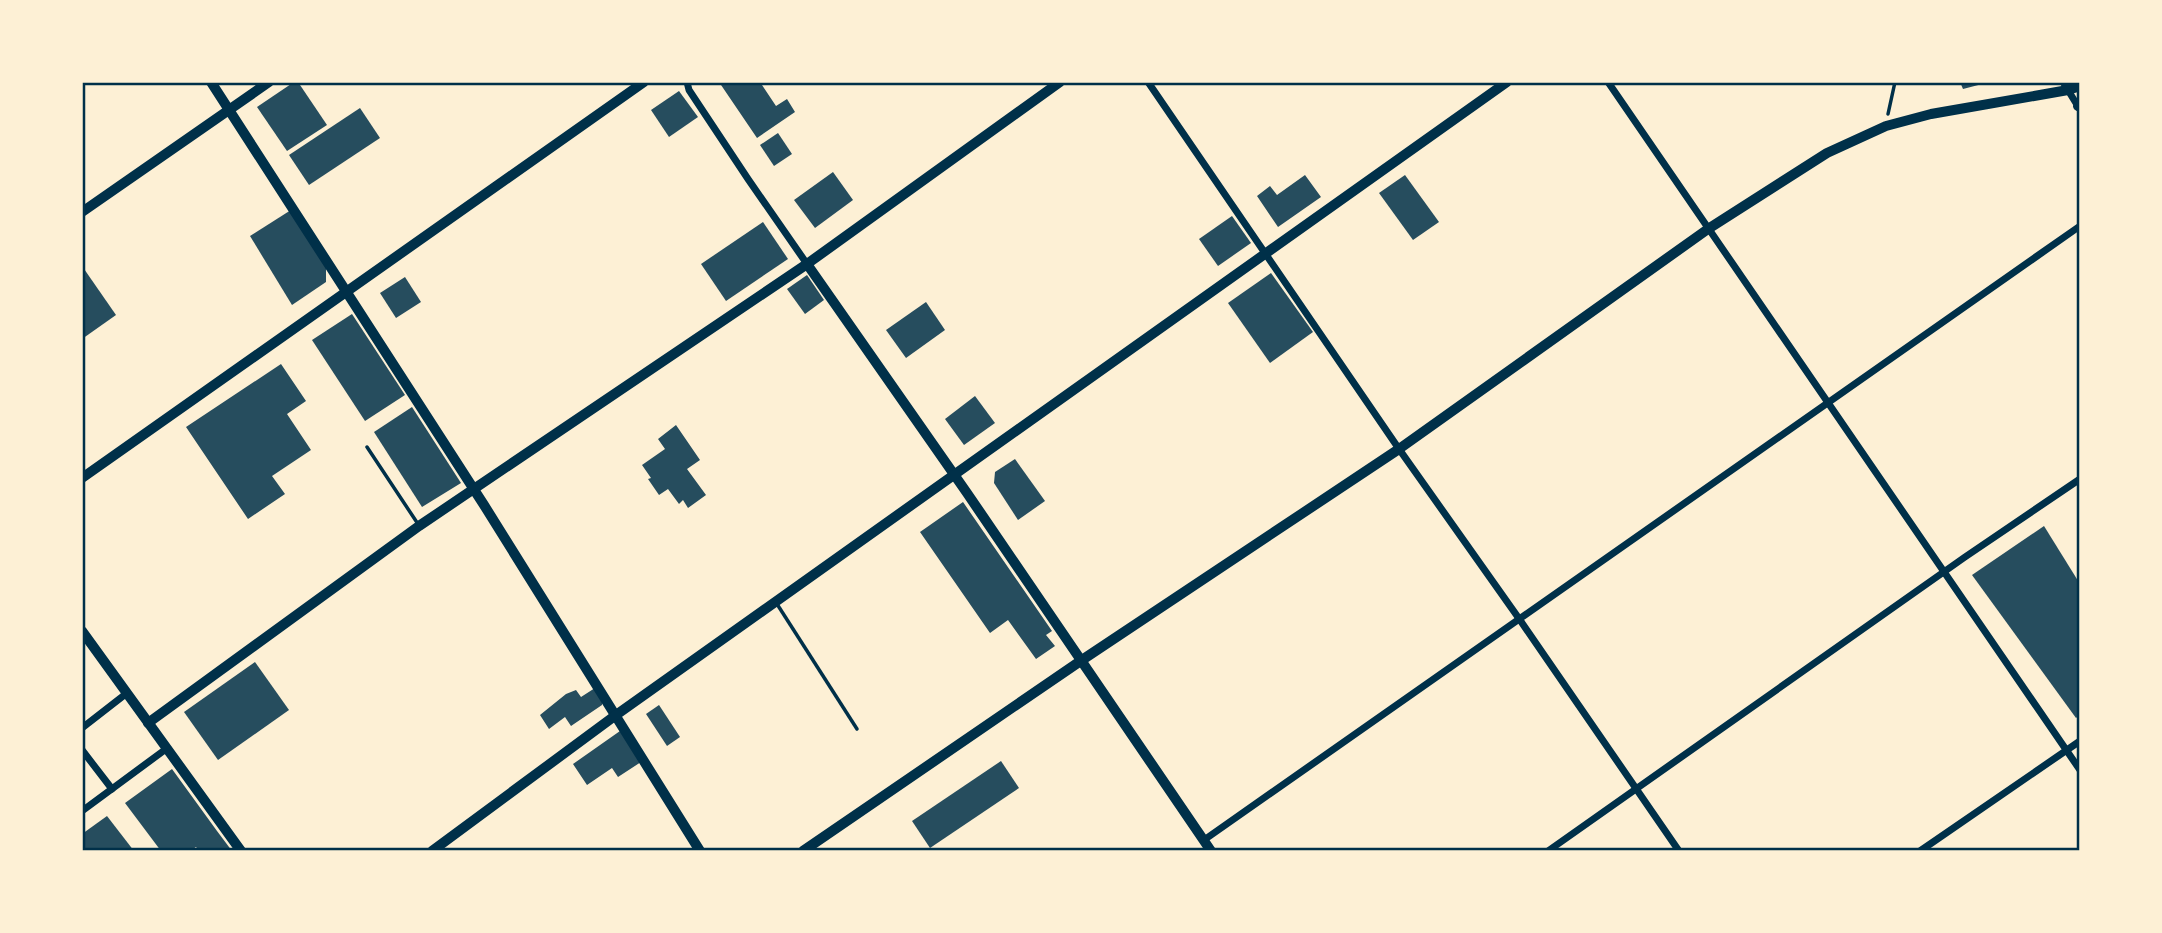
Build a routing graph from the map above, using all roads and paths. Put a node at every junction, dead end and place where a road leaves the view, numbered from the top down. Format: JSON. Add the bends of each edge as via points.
{"nodes":[{"id":1,"x":211,"y":82,"type":"edge"},
{"id":2,"x":269,"y":82,"type":"edge"},
{"id":3,"x":644,"y":82,"type":"edge"},
{"id":4,"x":687,"y":82,"type":"edge"},
{"id":5,"x":1060,"y":82,"type":"edge"},
{"id":6,"x":1148,"y":82,"type":"edge"},
{"id":7,"x":1507,"y":82,"type":"edge"},
{"id":8,"x":1608,"y":82,"type":"edge"},
{"id":9,"x":1895,"y":82,"type":"edge"},
{"id":10,"x":2066,"y":86,"type":"edge"},
{"id":11,"x":2080,"y":86,"type":"edge"},
{"id":12,"x":2079,"y":107,"type":"edge"},
{"id":13,"x":229,"y":111,"type":"junction"},
{"id":14,"x":1886,"y":126,"type":"junction"},
{"id":15,"x":82,"y":212,"type":"edge"},
{"id":16,"x":2080,"y":226,"type":"edge"},
{"id":17,"x":1708,"y":229,"type":"junction"},
{"id":18,"x":1264,"y":254,"type":"junction"},
{"id":19,"x":807,"y":264,"type":"junction"},
{"id":20,"x":348,"y":292,"type":"junction"},
{"id":21,"x":1828,"y":404,"type":"junction"},
{"id":22,"x":367,"y":447,"type":"dead end"},
{"id":23,"x":1399,"y":449,"type":"junction"},
{"id":24,"x":954,"y":474,"type":"junction"},
{"id":25,"x":82,"y":478,"type":"edge"},
{"id":26,"x":2080,"y":479,"type":"edge"},
{"id":27,"x":473,"y":489,"type":"junction"},
{"id":28,"x":419,"y":526,"type":"junction"},
{"id":29,"x":1945,"y":571,"type":"junction"},
{"id":30,"x":775,"y":602,"type":"junction"},
{"id":31,"x":1520,"y":620,"type":"junction"},
{"id":32,"x":82,"y":631,"type":"edge"},
{"id":33,"x":1082,"y":660,"type":"junction"},
{"id":34,"x":127,"y":693,"type":"junction"},
{"id":35,"x":615,"y":715,"type":"junction"},
{"id":36,"x":148,"y":723,"type":"junction"},
{"id":37,"x":82,"y":728,"type":"edge"},
{"id":38,"x":857,"y":729,"type":"dead end"},
{"id":39,"x":2080,"y":741,"type":"edge"},
{"id":40,"x":166,"y":749,"type":"junction"},
{"id":41,"x":82,"y":750,"type":"edge"},
{"id":42,"x":2066,"y":751,"type":"junction"},
{"id":43,"x":2080,"y":770,"type":"edge"},
{"id":44,"x":1637,"y":788,"type":"junction"},
{"id":45,"x":112,"y":789,"type":"junction"},
{"id":46,"x":82,"y":811,"type":"edge"},
{"id":47,"x":1204,"y":840,"type":"junction"},
{"id":48,"x":241,"y":851,"type":"edge"},
{"id":49,"x":432,"y":851,"type":"edge"},
{"id":50,"x":700,"y":851,"type":"edge"},
{"id":51,"x":803,"y":851,"type":"edge"},
{"id":52,"x":1211,"y":851,"type":"edge"},
{"id":53,"x":1548,"y":851,"type":"edge"},
{"id":54,"x":1679,"y":851,"type":"edge"},
{"id":55,"x":1920,"y":851,"type":"edge"}],
"edges":[{"from":1,"to":13,"type":"street"},
{"from":2,"to":13,"type":"street"},
{"from":3,"to":20,"type":"street"},
{"from":4,"to":19,"type":"street"},
{"from":5,"to":19,"type":"street"},
{"from":6,"to":18,"type":"street"},
{"from":7,"to":18,"type":"street"},
{"from":8,"to":17,"type":"street"},
{"from":9,"to":14,"type":"path"},
{"from":10,"to":11,"type":"street"},
{"from":10,"to":12,"type":"street"},
{"from":10,"to":14,"type":"street"},
{"from":13,"to":15,"type":"street"},
{"from":13,"to":20,"type":"street"},
{"from":14,"to":17,"type":"street","via":[[1827,153]]},
{"from":16,"to":21,"type":"street"},
{"from":17,"to":21,"type":"street"},
{"from":17,"to":23,"type":"street"},
{"from":18,"to":23,"type":"street"},
{"from":18,"to":24,"type":"street"},
{"from":19,"to":24,"type":"street"},
{"from":19,"to":27,"type":"street"},
{"from":20,"to":25,"type":"street"},
{"from":20,"to":27,"type":"street"},
{"from":21,"to":29,"type":"street"},
{"from":21,"to":31,"type":"street"},
{"from":22,"to":28,"type":"lane"},
{"from":23,"to":31,"type":"street"},
{"from":23,"to":33,"type":"street"},
{"from":24,"to":30,"type":"street"},
{"from":24,"to":33,"type":"street"},
{"from":26,"to":29,"type":"street"},
{"from":27,"to":28,"type":"street"},
{"from":27,"to":35,"type":"street"},
{"from":28,"to":36,"type":"street"},
{"from":29,"to":42,"type":"street"},
{"from":29,"to":44,"type":"street"},
{"from":30,"to":35,"type":"street"},
{"from":30,"to":38,"type":"lane"},
{"from":31,"to":44,"type":"street"},
{"from":31,"to":47,"type":"street"},
{"from":32,"to":34,"type":"street"},
{"from":33,"to":47,"type":"street"},
{"from":33,"to":51,"type":"street"},
{"from":34,"to":36,"type":"street"},
{"from":34,"to":37,"type":"street"},
{"from":35,"to":49,"type":"street"},
{"from":35,"to":50,"type":"street"},
{"from":36,"to":40,"type":"street"},
{"from":39,"to":42,"type":"street"},
{"from":40,"to":45,"type":"street"},
{"from":40,"to":48,"type":"street"},
{"from":41,"to":45,"type":"street"},
{"from":42,"to":43,"type":"street"},
{"from":42,"to":55,"type":"street"},
{"from":44,"to":53,"type":"street"},
{"from":44,"to":54,"type":"street"},
{"from":45,"to":46,"type":"street"},
{"from":47,"to":52,"type":"street"}]}
